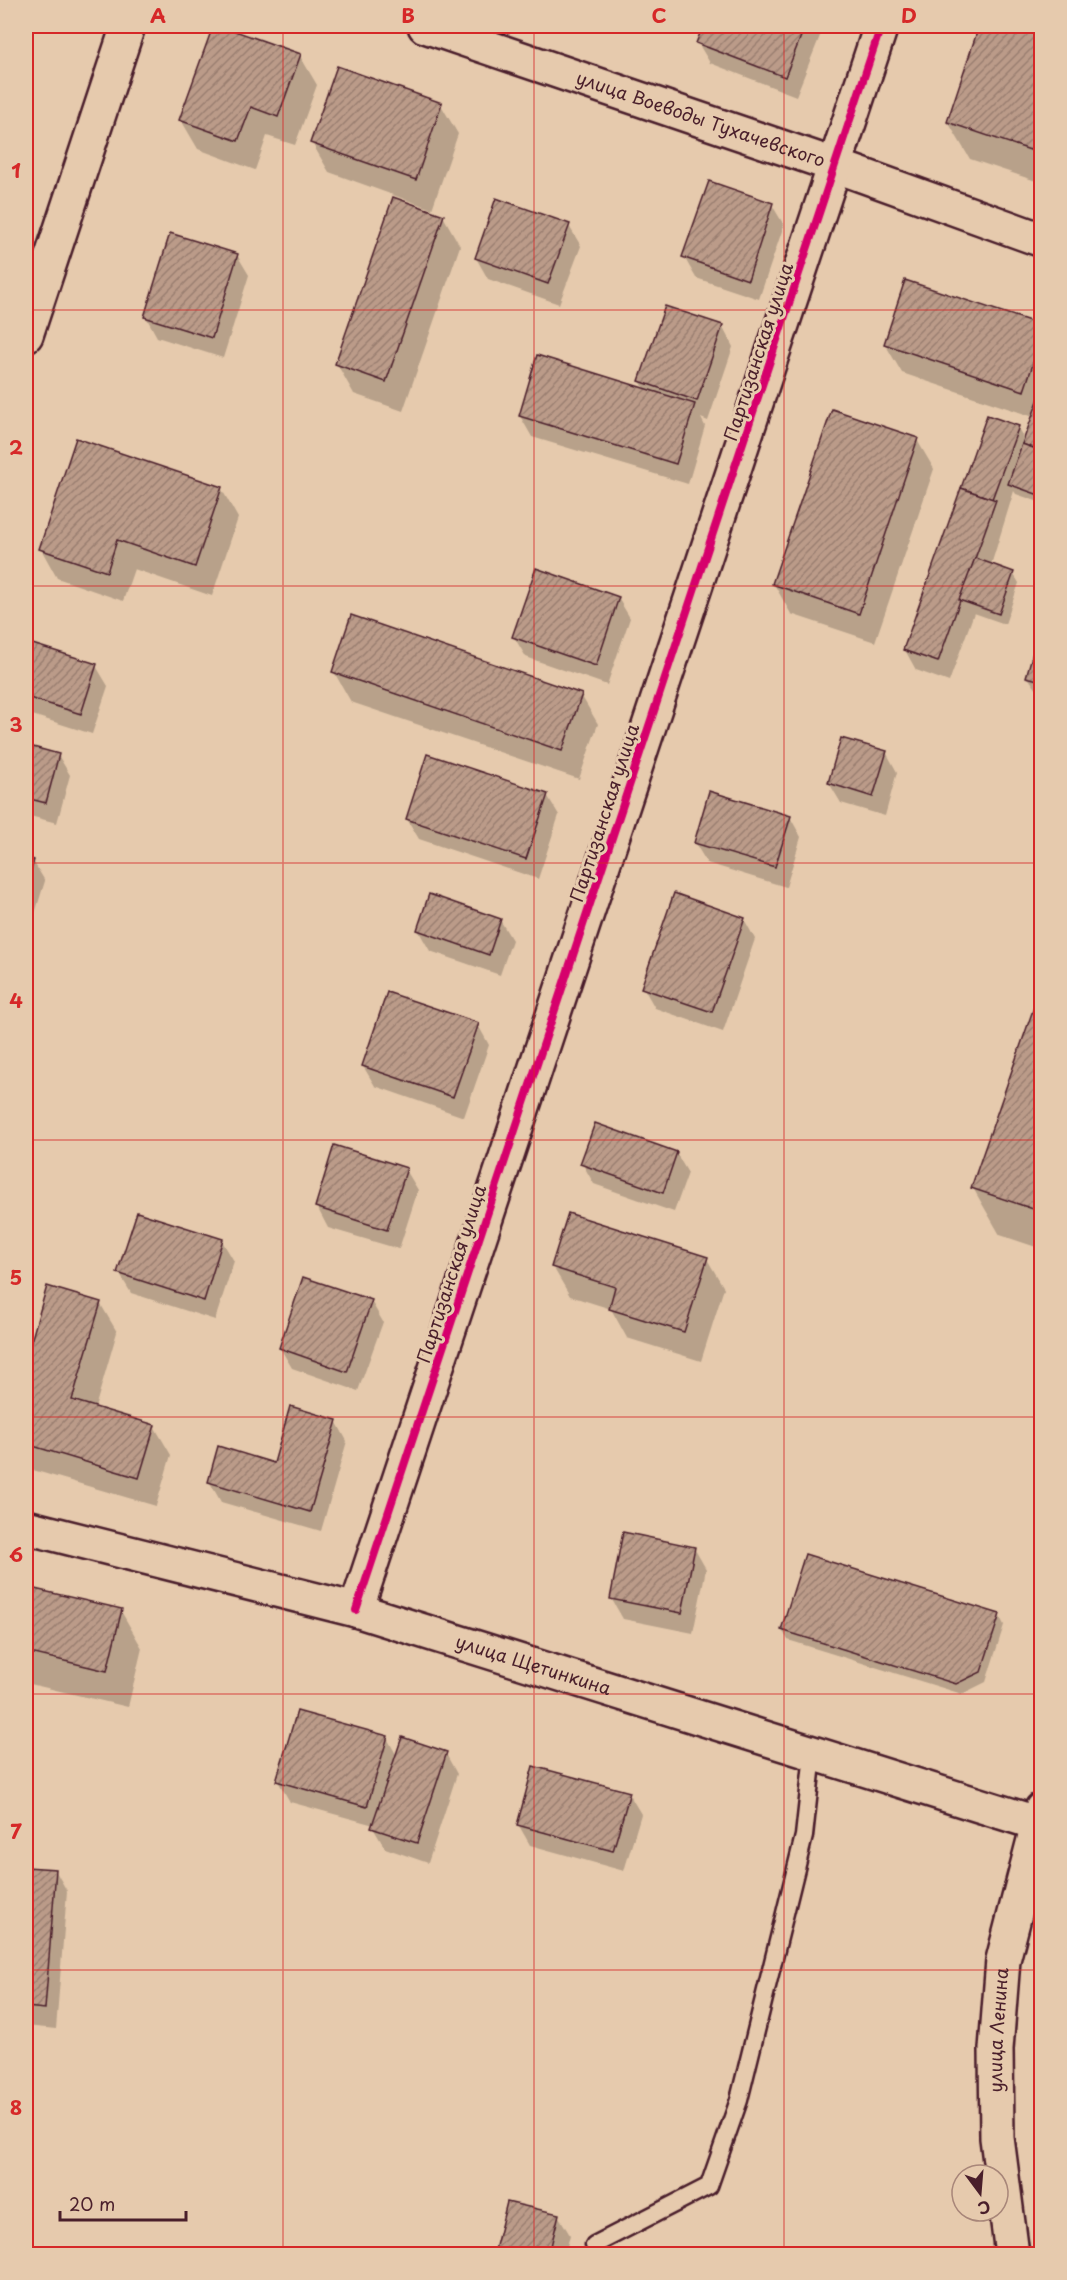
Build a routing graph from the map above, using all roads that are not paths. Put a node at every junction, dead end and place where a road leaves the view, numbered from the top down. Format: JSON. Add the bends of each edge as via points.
{"nodes":[{"id":1,"x":128,"y":26,"type":"edge"},
{"id":2,"x":425,"y":26,"type":"edge"},
{"id":3,"x":881,"y":26,"type":"edge"},
{"id":4,"x":834,"y":165,"type":"junction"},
{"id":5,"x":1041,"y":240,"type":"edge"},
{"id":6,"x":26,"y":335,"type":"edge"},
{"id":7,"x":26,"y":1527,"type":"edge"},
{"id":8,"x":356,"y":1610,"type":"junction"},
{"id":9,"x":813,"y":1754,"type":"junction"},
{"id":10,"x":1039,"y":1816,"type":"edge"},
{"id":11,"x":594,"y":2245,"type":"dead end"},
{"id":12,"x":1012,"y":2254,"type":"edge"}],
"edges":[{"from":1,"to":6,"type":"street"},
{"from":2,"to":4,"type":"street","name":"улица Воеводы Тухачевского"},
{"from":3,"to":4,"type":"street","name":"Партизанская улица"},
{"from":4,"to":5,"type":"street","name":"улица Воеводы Тухачевского"},
{"from":4,"to":8,"type":"street","name":"Партизанская улица"},
{"from":7,"to":8,"type":"street","name":"улица Щетинкина"},
{"from":8,"to":9,"type":"street","name":"улица Щетинкина"},
{"from":9,"to":10,"type":"street","name":"улица Щетинкина"},
{"from":9,"to":11,"type":"lane","via":[[801,1848],[739,2100],[709,2186]]},
{"from":10,"to":12,"type":"street","name":"улица Ленина","via":[[1003,1960],[996,2049],[998,2139]]}]}
